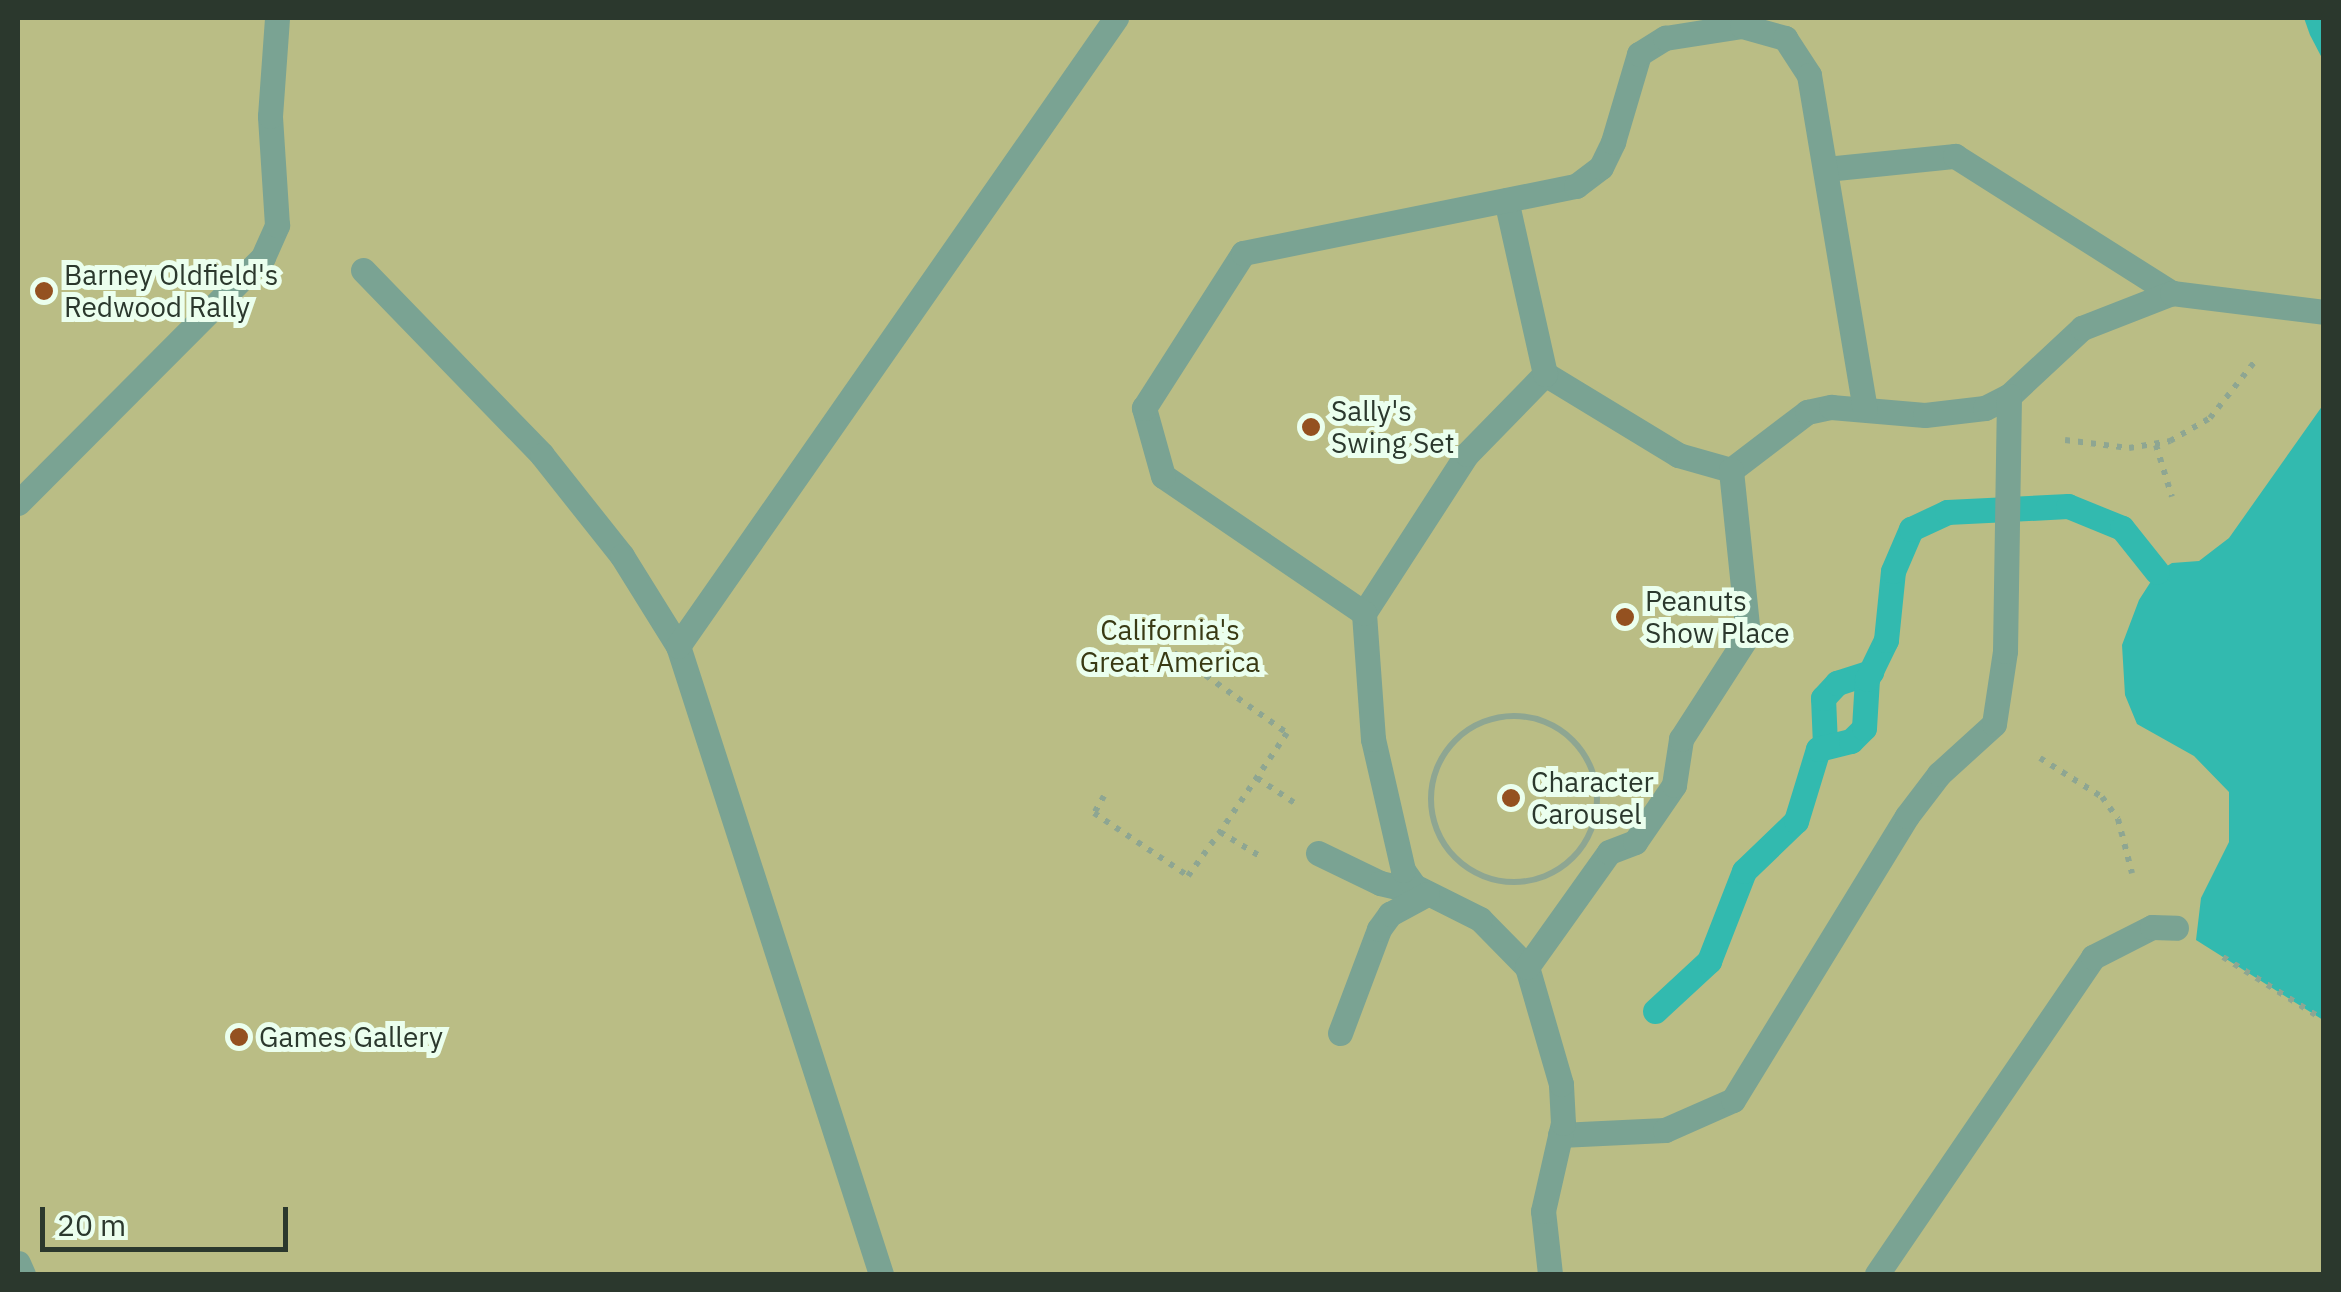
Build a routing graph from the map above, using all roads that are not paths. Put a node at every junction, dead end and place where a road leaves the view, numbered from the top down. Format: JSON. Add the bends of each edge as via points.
{"nodes":[{"id":1,"x":276,"y":18,"type":"edge"},
{"id":2,"x":1116,"y":18,"type":"edge"},
{"id":3,"x":1826,"y":169,"type":"junction"},
{"id":4,"x":1506,"y":200,"type":"junction"},
{"id":5,"x":363,"y":270,"type":"dead end"},
{"id":6,"x":2172,"y":293,"type":"junction"},
{"id":7,"x":2324,"y":312,"type":"edge"},
{"id":8,"x":1545,"y":374,"type":"junction"},
{"id":9,"x":2009,"y":396,"type":"junction"},
{"id":10,"x":1866,"y":410,"type":"junction"},
{"id":11,"x":1731,"y":470,"type":"junction"},
{"id":12,"x":18,"y":503,"type":"edge"},
{"id":13,"x":1364,"y":614,"type":"junction"},
{"id":14,"x":678,"y":646,"type":"junction"},
{"id":15,"x":1318,"y":853,"type":"road end"},
{"id":16,"x":1427,"y":894,"type":"junction"},
{"id":17,"x":2176,"y":928,"type":"road end"},
{"id":18,"x":1527,"y":968,"type":"junction"},
{"id":19,"x":1340,"y":1033,"type":"dead end"},
{"id":20,"x":1560,"y":1135,"type":"junction"},
{"id":21,"x":18,"y":1263,"type":"edge"},
{"id":22,"x":23,"y":1274,"type":"edge"},
{"id":23,"x":880,"y":1274,"type":"edge"},
{"id":24,"x":1550,"y":1274,"type":"edge"},
{"id":25,"x":1877,"y":1274,"type":"edge"}],
"edges":[{"from":1,"to":12,"type":"street","via":[[270,116],[277,225],[263,257]]},
{"from":2,"to":14,"type":"street"},
{"from":3,"to":4,"type":"street","via":[[1801,54],[1765,29],[1704,28],[1665,38],[1639,54],[1600,167],[1576,186]]},
{"from":3,"to":6,"type":"street","via":[[1956,156]]},
{"from":3,"to":10,"type":"street"},
{"from":4,"to":8,"type":"street"},
{"from":4,"to":13,"type":"street","via":[[1244,253],[1144,408],[1163,476]]},
{"from":5,"to":14,"type":"street","via":[[553,468],[622,556]]},
{"from":6,"to":7,"type":"street"},
{"from":6,"to":9,"type":"street","via":[[2082,328]]},
{"from":8,"to":11,"type":"street","via":[[1678,455]]},
{"from":8,"to":13,"type":"street","via":[[1467,454]]},
{"from":9,"to":10,"type":"street","via":[[1959,412]]},
{"from":9,"to":20,"type":"street","via":[[2007,575],[1994,724],[1939,774],[1906,816],[1733,1100],[1666,1130]]},
{"from":10,"to":11,"type":"street","via":[[1807,412]]},
{"from":11,"to":18,"type":"street","via":[[1748,635],[1681,739],[1674,785],[1635,842],[1608,852]]},
{"from":13,"to":16,"type":"street","via":[[1373,740],[1390,827],[1403,870]]},
{"from":14,"to":23,"type":"street"},
{"from":15,"to":16,"type":"street","via":[[1380,883]]},
{"from":16,"to":18,"type":"street","via":[[1480,920]]},
{"from":16,"to":19,"type":"street","via":[[1390,914],[1379,929]]},
{"from":17,"to":25,"type":"street","via":[[2152,927],[2093,957]]},
{"from":18,"to":20,"type":"street","via":[[1561,1084]]},
{"from":20,"to":24,"type":"street","via":[[1544,1211]]},
{"from":21,"to":22,"type":"street"}]}
